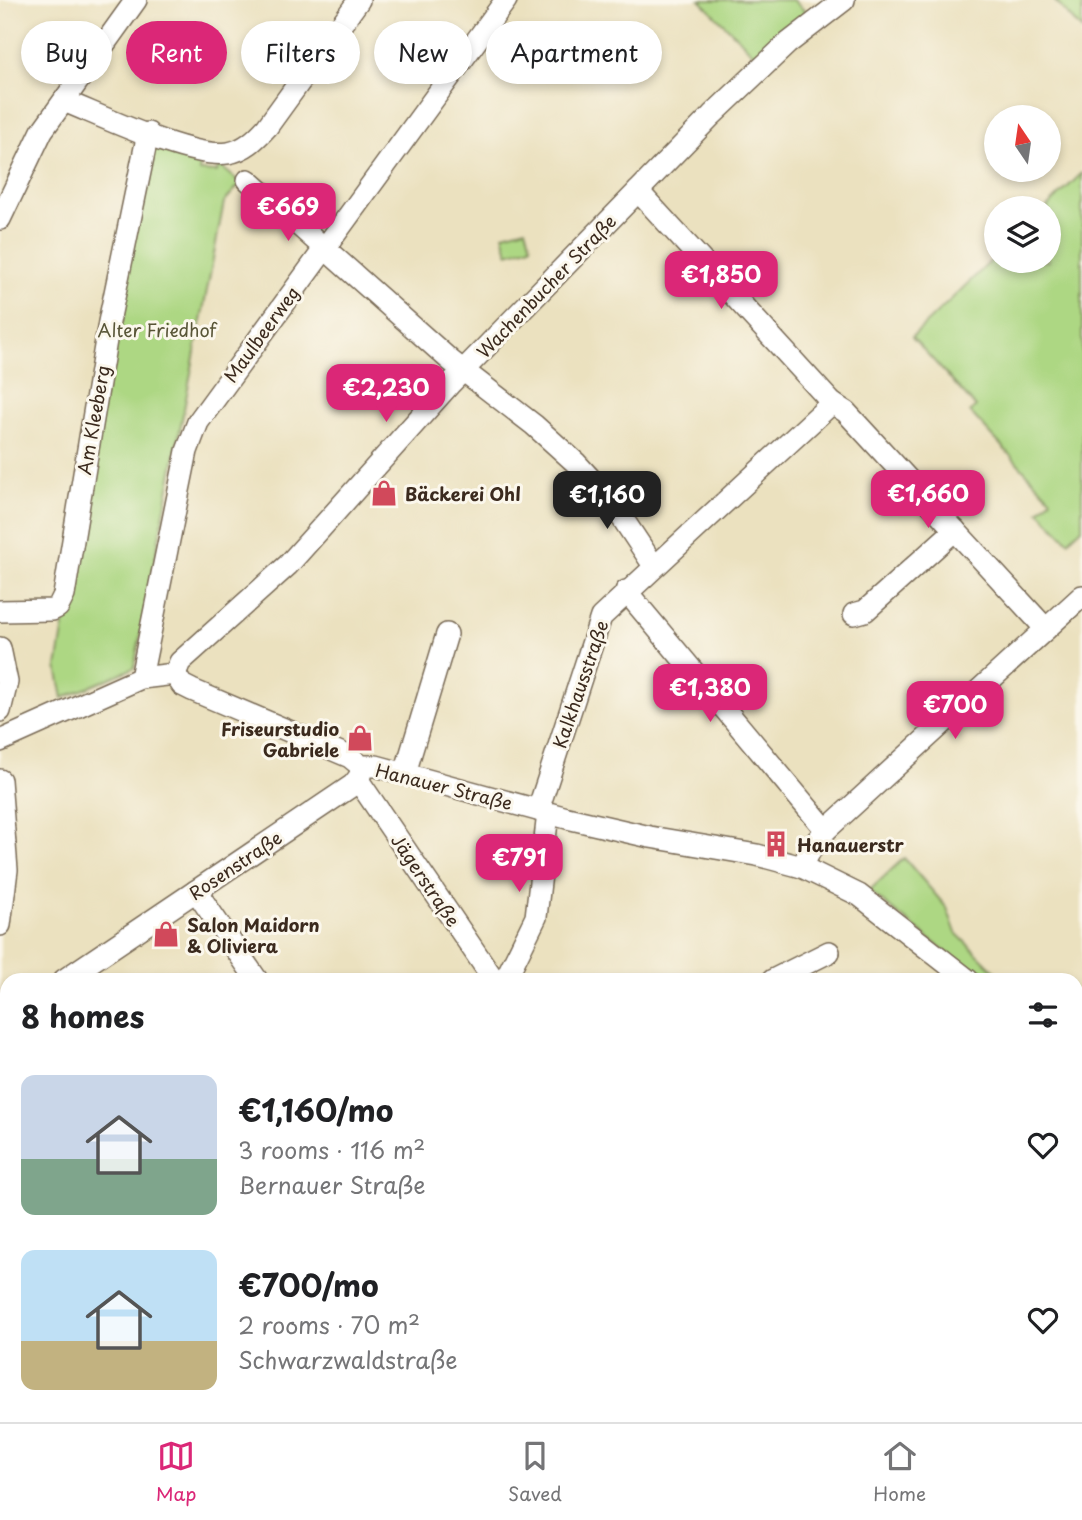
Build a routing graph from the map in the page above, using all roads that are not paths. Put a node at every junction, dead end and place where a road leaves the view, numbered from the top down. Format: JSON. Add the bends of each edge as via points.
{"nodes":[{"id":1,"x":136,"y":0,"type":"edge"},
{"id":2,"x":359,"y":0,"type":"edge"},
{"id":3,"x":506,"y":0,"type":"edge"},
{"id":4,"x":844,"y":0,"type":"edge"},
{"id":5,"x":64,"y":101,"type":"junction"},
{"id":6,"x":148,"y":133,"type":"junction"},
{"id":7,"x":248,"y":180,"type":"dead end"},
{"id":8,"x":638,"y":191,"type":"junction"},
{"id":9,"x":0,"y":219,"type":"edge"},
{"id":10,"x":324,"y":246,"type":"junction"},
{"id":11,"x":464,"y":369,"type":"junction"},
{"id":12,"x":832,"y":403,"type":"junction"},
{"id":13,"x":955,"y":530,"type":"junction"},
{"id":14,"x":654,"y":566,"type":"junction"},
{"id":15,"x":626,"y":591,"type":"junction"},
{"id":16,"x":1082,"y":596,"type":"edge"},
{"id":17,"x":0,"y":611,"type":"edge"},
{"id":18,"x":854,"y":614,"type":"dead end"},
{"id":19,"x":1046,"y":629,"type":"junction"},
{"id":20,"x":447,"y":634,"type":"dead end"},
{"id":21,"x":0,"y":648,"type":"edge"},
{"id":22,"x":175,"y":674,"type":"junction"},
{"id":23,"x":141,"y":678,"type":"junction"},
{"id":24,"x":0,"y":711,"type":"edge"},
{"id":25,"x":0,"y":741,"type":"edge"},
{"id":26,"x":359,"y":773,"type":"junction"},
{"id":27,"x":405,"y":773,"type":"junction"},
{"id":28,"x":0,"y":780,"type":"edge"},
{"id":29,"x":543,"y":812,"type":"junction"},
{"id":30,"x":826,"y":830,"type":"junction"},
{"id":31,"x":802,"y":867,"type":"junction"},
{"id":32,"x":196,"y":891,"type":"junction"},
{"id":33,"x":0,"y":925,"type":"edge"},
{"id":34,"x":828,"y":953,"type":"dead end"},
{"id":35,"x":74,"y":973,"type":"edge"},
{"id":36,"x":252,"y":973,"type":"edge"},
{"id":37,"x":489,"y":973,"type":"edge"},
{"id":38,"x":508,"y":973,"type":"edge"},
{"id":39,"x":787,"y":973,"type":"edge"},
{"id":40,"x":959,"y":973,"type":"edge"}],
"edges":[{"from":1,"to":5,"type":"street"},
{"from":2,"to":6,"type":"street","via":[[267,127],[246,147],[229,153],[201,152]]},
{"from":3,"to":10,"type":"street","name":"Maulbeerweg"},
{"from":4,"to":8,"type":"street","name":"Wachenbucher Straße","via":[[761,67]]},
{"from":5,"to":6,"type":"street"},
{"from":5,"to":9,"type":"street","via":[[37,140]]},
{"from":6,"to":17,"type":"street","name":"Am Kleeberg","via":[[109,322],[64,595],[52,610]]},
{"from":7,"to":10,"type":"street"},
{"from":8,"to":11,"type":"street","name":"Wachenbucher Straße"},
{"from":8,"to":12,"type":"street"},
{"from":10,"to":11,"type":"street"},
{"from":10,"to":23,"type":"street","name":"Maulbeerweg","via":[[192,434]]},
{"from":11,"to":14,"type":"street","via":[[586,472]]},
{"from":11,"to":22,"type":"street","name":"Wachenbucher Straße","via":[[289,565],[180,662]]},
{"from":12,"to":13,"type":"street","via":[[846,412]]},
{"from":12,"to":14,"type":"street","name":"Kalkhausstraße"},
{"from":13,"to":18,"type":"street","via":[[865,611]]},
{"from":13,"to":19,"type":"street"},
{"from":14,"to":15,"type":"street","name":"Kalkhausstraße"},
{"from":15,"to":29,"type":"street","name":"Kalkhausstraße","via":[[596,626]]},
{"from":15,"to":30,"type":"street"},
{"from":16,"to":19,"type":"street"},
{"from":19,"to":30,"type":"street"},
{"from":20,"to":27,"type":"street"},
{"from":21,"to":24,"type":"street","via":[[7,682]]},
{"from":22,"to":23,"type":"street"},
{"from":22,"to":26,"type":"street","name":"Hanauer Straße","via":[[191,690],[350,757]]},
{"from":23,"to":25,"type":"street"},
{"from":26,"to":27,"type":"street","name":"Hanauer Straße","via":[[376,766]]},
{"from":26,"to":32,"type":"street","name":"Rosenstraße"},
{"from":26,"to":37,"type":"street","name":"Jägerstraße"},
{"from":27,"to":29,"type":"street","name":"Hanauer Straße"},
{"from":28,"to":33,"type":"street","via":[[7,870]]},
{"from":29,"to":31,"type":"street","name":"Hanauer Straße"},
{"from":29,"to":38,"type":"street","name":"Kalkhausstraße","via":[[536,917]]},
{"from":30,"to":31,"type":"street"},
{"from":31,"to":40,"type":"street","name":"Hanauer Straße","via":[[859,895]]},
{"from":32,"to":35,"type":"street","name":"Rosenstraße"},
{"from":32,"to":36,"type":"street"},
{"from":34,"to":39,"type":"street"}]}
